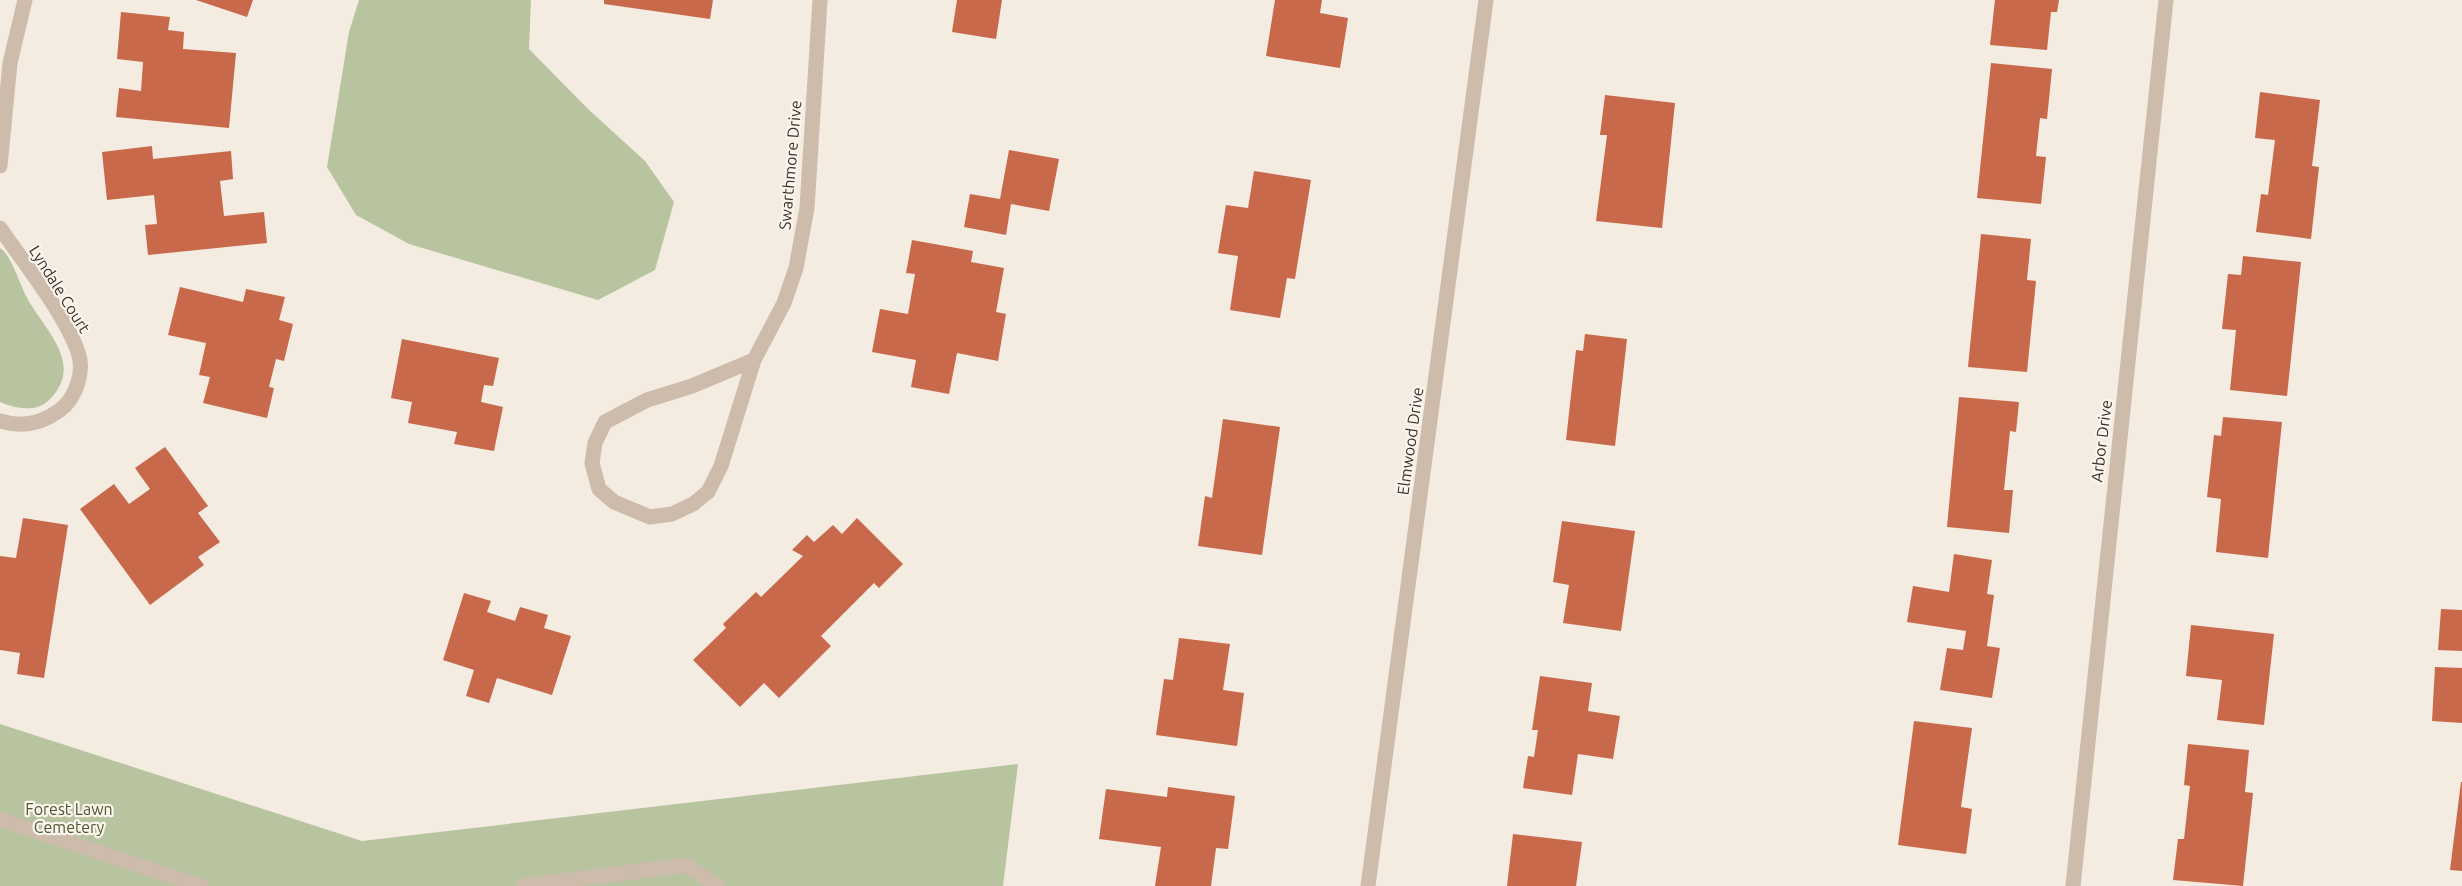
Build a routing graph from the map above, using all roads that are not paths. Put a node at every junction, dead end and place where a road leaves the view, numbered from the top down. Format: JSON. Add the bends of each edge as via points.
{"nodes":[{"id":1,"x":25,"y":0,"type":"edge"},
{"id":2,"x":820,"y":0,"type":"edge"},
{"id":3,"x":1486,"y":0,"type":"edge"},
{"id":4,"x":2166,"y":0,"type":"edge"},
{"id":5,"x":0,"y":166,"type":"edge"},
{"id":6,"x":0,"y":228,"type":"edge"},
{"id":7,"x":754,"y":360,"type":"junction"},
{"id":8,"x":0,"y":421,"type":"edge"},
{"id":9,"x":0,"y":819,"type":"edge"},
{"id":10,"x":201,"y":886,"type":"edge"},
{"id":11,"x":523,"y":886,"type":"edge"},
{"id":12,"x":717,"y":886,"type":"edge"},
{"id":13,"x":1368,"y":886,"type":"edge"},
{"id":14,"x":2073,"y":886,"type":"edge"}],
"edges":[{"from":1,"to":5,"type":"street","via":[[10,63]]},
{"from":2,"to":7,"type":"street","name":"Swarthmore Drive","via":[[807,208],[796,268],[784,303]]},
{"from":3,"to":13,"type":"street","name":"Elmwood Drive"},
{"from":4,"to":14,"type":"street","name":"Arbor Drive"},
{"from":6,"to":8,"type":"street","name":"Lyndale Court","via":[[58,314],[78,352],[81,368],[66,405],[50,417],[32,424]]},
{"from":7,"to":7,"type":"street","name":"Swarthmore Drive","via":[[692,386],[647,399],[605,422],[595,443],[592,463],[599,489],[615,502],[650,517],[672,514],[708,492],[721,466]]},
{"from":9,"to":10,"type":"street"},
{"from":11,"to":12,"type":"street","via":[[687,865]]}]}
